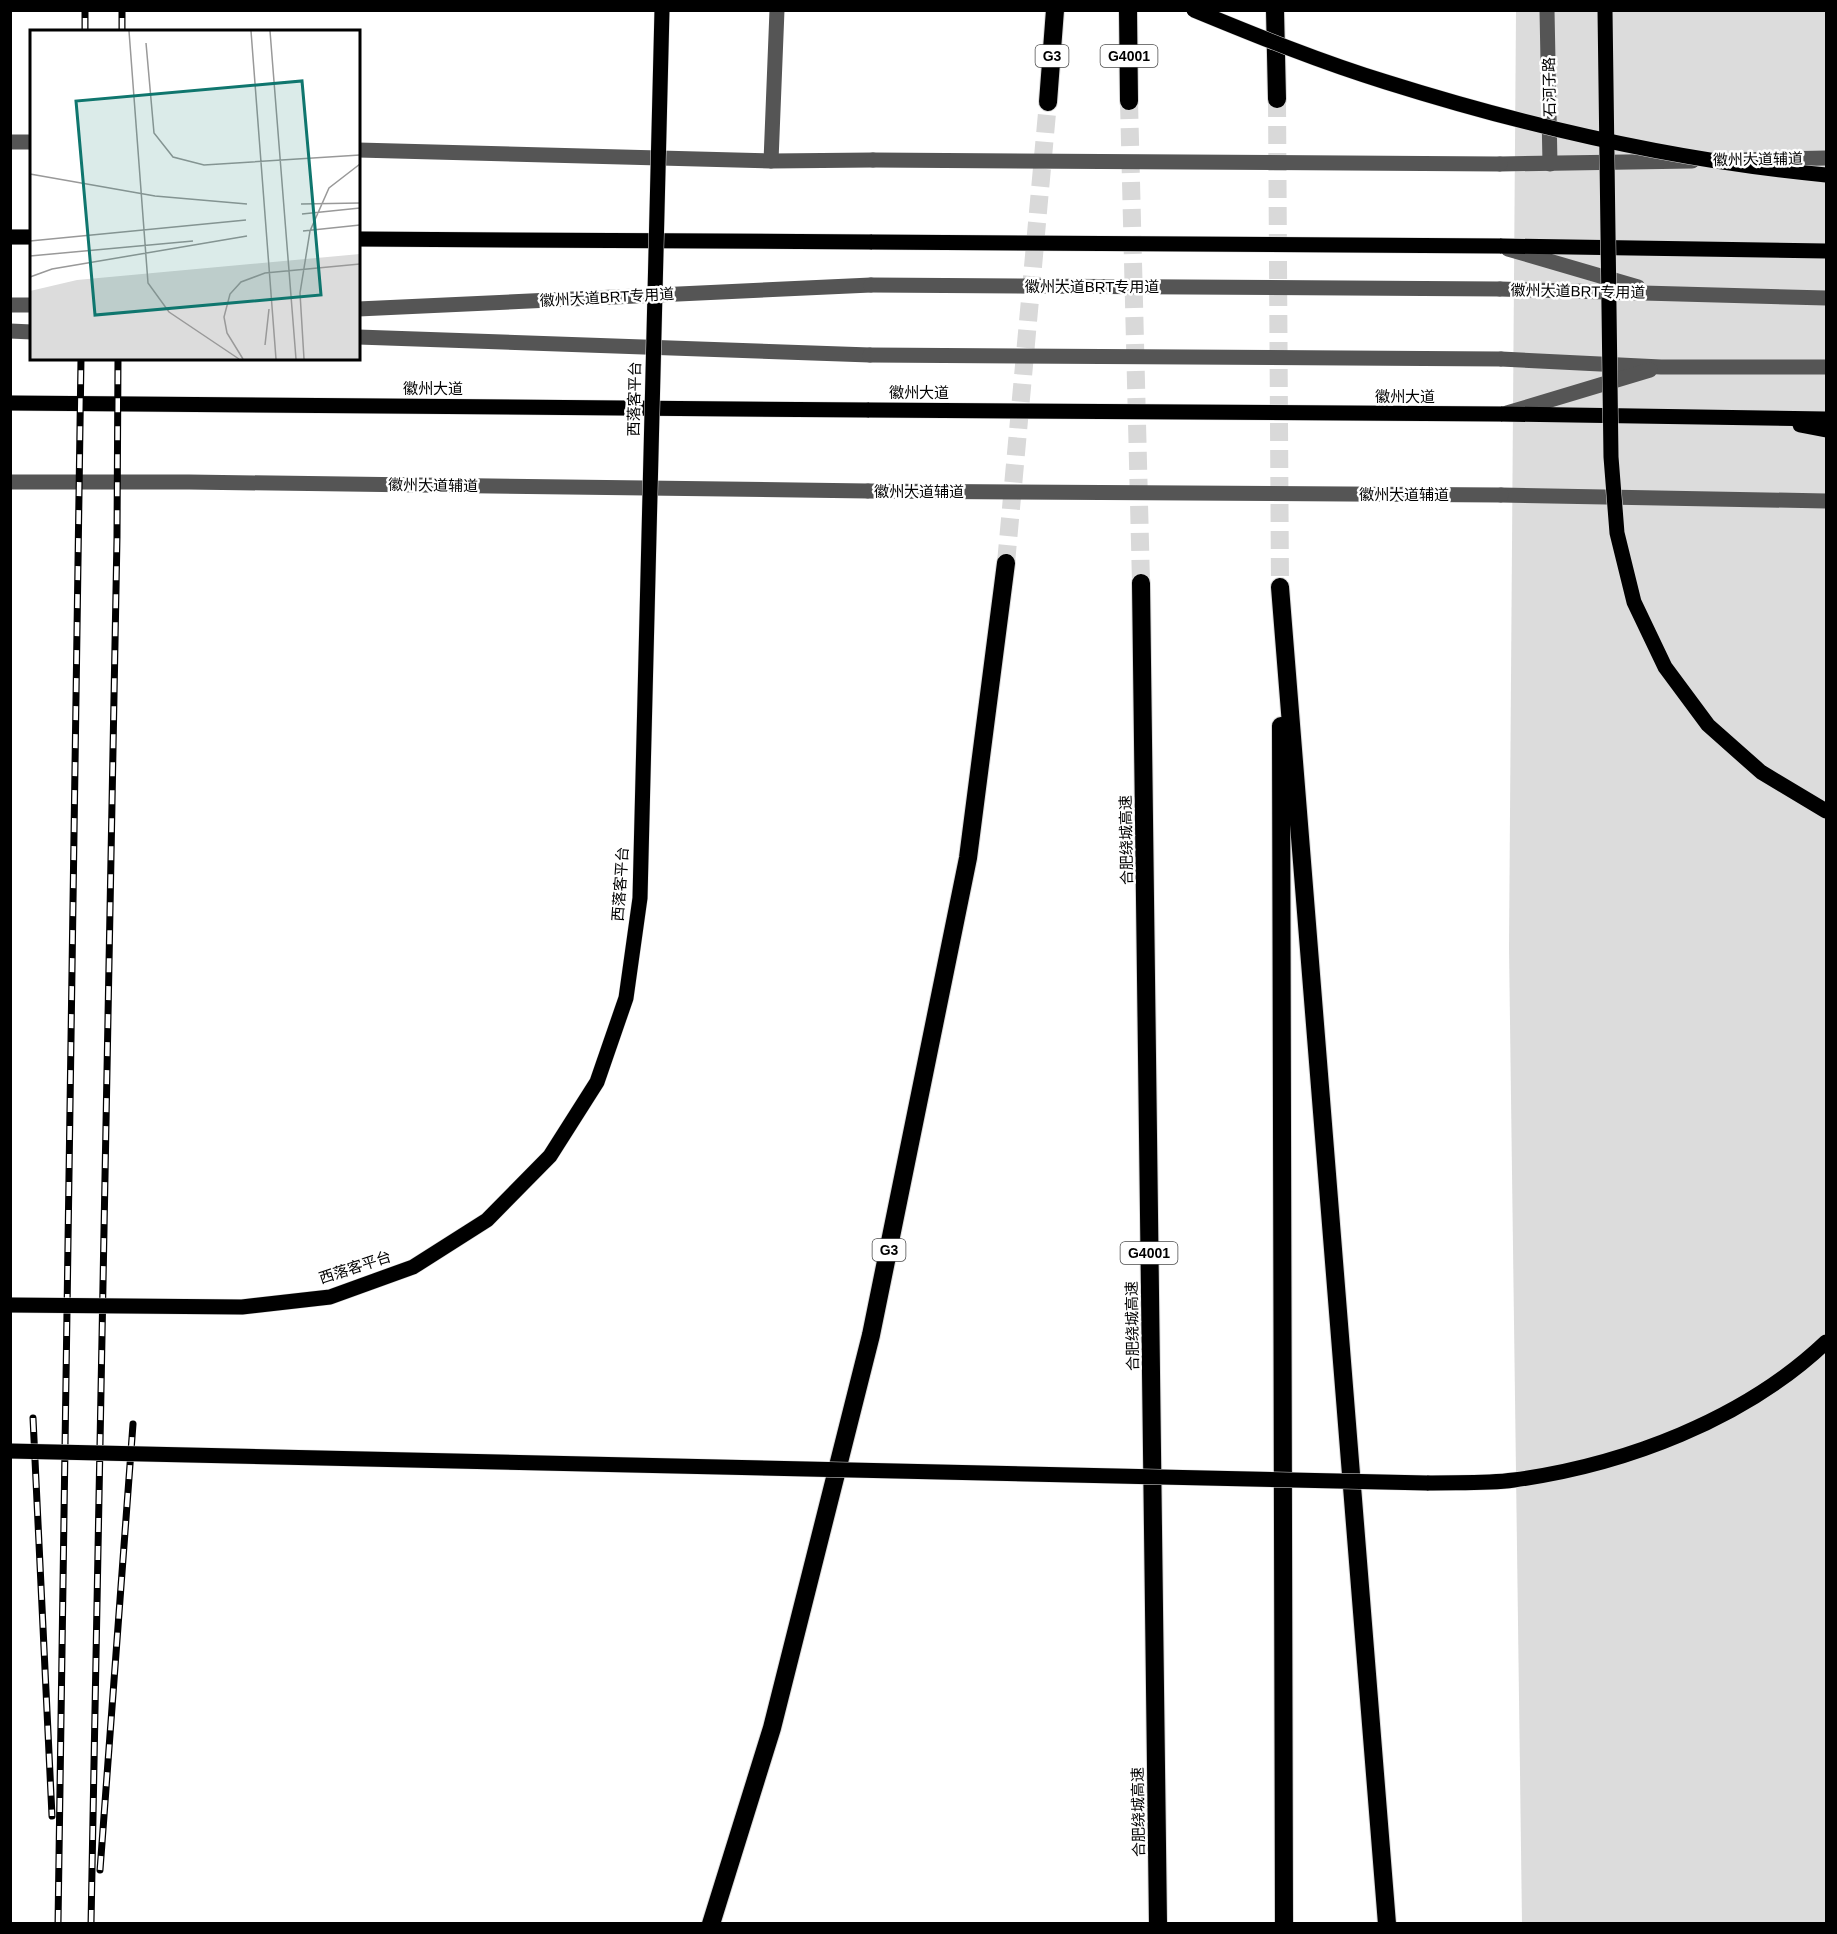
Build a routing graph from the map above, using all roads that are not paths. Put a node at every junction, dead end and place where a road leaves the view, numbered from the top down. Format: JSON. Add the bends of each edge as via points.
{"nodes":[{"id":1,"x":662,"y":10,"type":"edge"},
{"id":2,"x":777,"y":10,"type":"edge"},
{"id":3,"x":1055,"y":10,"type":"edge"},
{"id":4,"x":1128,"y":10,"type":"edge"},
{"id":5,"x":1194,"y":10,"type":"edge"},
{"id":6,"x":1275,"y":10,"type":"edge"},
{"id":7,"x":1547,"y":10,"type":"edge"},
{"id":8,"x":1605,"y":10,"type":"edge"},
{"id":9,"x":1277,"y":99,"type":"tunnel mouth"},
{"id":10,"x":1130,"y":101,"type":"tunnel mouth"},
{"id":11,"x":1048,"y":102,"type":"tunnel mouth"},
{"id":12,"x":10,"y":142,"type":"edge"},
{"id":13,"x":30,"y":142,"type":"edge"},
{"id":14,"x":360,"y":150,"type":"edge"},
{"id":15,"x":1827,"y":158,"type":"edge"},
{"id":16,"x":771,"y":161,"type":"junction"},
{"id":17,"x":1550,"y":164,"type":"junction"},
{"id":18,"x":1827,"y":175,"type":"edge"},
{"id":19,"x":10,"y":237,"type":"edge"},
{"id":20,"x":30,"y":237,"type":"edge"},
{"id":21,"x":360,"y":239,"type":"edge"},
{"id":22,"x":1500,"y":246,"type":"junction"},
{"id":23,"x":1827,"y":251,"type":"edge"},
{"id":24,"x":1658,"y":292,"type":"junction"},
{"id":25,"x":1827,"y":298,"type":"edge"},
{"id":26,"x":10,"y":305,"type":"edge"},
{"id":27,"x":30,"y":305,"type":"edge"},
{"id":28,"x":360,"y":309,"type":"edge"},
{"id":29,"x":10,"y":331,"type":"edge"},
{"id":30,"x":30,"y":332,"type":"edge"},
{"id":31,"x":360,"y":337,"type":"edge"},
{"id":32,"x":1661,"y":367,"type":"junction"},
{"id":33,"x":1827,"y":367,"type":"edge"},
{"id":34,"x":10,"y":403,"type":"edge"},
{"id":35,"x":1501,"y":414,"type":"junction"},
{"id":36,"x":1759,"y":417,"type":"junction"},
{"id":37,"x":1827,"y":419,"type":"edge"},
{"id":38,"x":1827,"y":430,"type":"edge"},
{"id":39,"x":10,"y":482,"type":"edge"},
{"id":40,"x":1827,"y":501,"type":"edge"},
{"id":41,"x":1006,"y":562,"type":"tunnel mouth"},
{"id":42,"x":1141,"y":583,"type":"tunnel mouth"},
{"id":43,"x":1827,"y":811,"type":"edge"},
{"id":44,"x":10,"y":1305,"type":"edge"},
{"id":45,"x":1827,"y":1342,"type":"edge"},
{"id":46,"x":10,"y":1451,"type":"edge"},
{"id":47,"x":711,"y":1923,"type":"edge"},
{"id":48,"x":1158,"y":1923,"type":"edge"},
{"id":49,"x":1284,"y":1923,"type":"edge"},
{"id":50,"x":1387,"y":1923,"type":"edge"}],
"edges":[{"from":1,"to":44,"type":"main road","name":"西落客平台","bridge":true,"via":[[640,898],[626,998],[597,1082],[550,1156],[511,1196],[487,1220],[413,1267],[330,1296],[242,1307]]},
{"from":2,"to":16,"type":"street"},
{"from":3,"to":11,"type":"highway","number":"G3"},
{"from":4,"to":10,"type":"highway","number":"G4001"},
{"from":5,"to":18,"type":"main road","bridge":true,"via":[[1385,82],[1489,112],[1701,158]]},
{"from":6,"to":9,"type":"highway"},
{"from":7,"to":17,"type":"street","name":"石河子路"},
{"from":8,"to":43,"type":"main road","bridge":true,"via":[[1611,457],[1617,533],[1634,602],[1665,667],[1708,725],[1761,772]]},
{"from":12,"to":13,"type":"street"},
{"from":14,"to":16,"type":"street","name":"徽州大道辅道"},
{"from":15,"to":17,"type":"street","name":"徽州大道辅道"},
{"from":16,"to":17,"type":"street","name":"徽州大道辅道","bridge":true},
{"from":19,"to":20,"type":"main road"},
{"from":21,"to":22,"type":"main road","bridge":true},
{"from":22,"to":23,"type":"main road"},
{"from":22,"to":24,"type":"street"},
{"from":24,"to":25,"type":"street","name":"徽州大道BRT专用道"},
{"from":24,"to":28,"type":"street","name":"徽州大道BRT专用道","bridge":true,"via":[[871,285]]},
{"from":26,"to":27,"type":"street"},
{"from":29,"to":30,"type":"street"},
{"from":31,"to":32,"type":"street","bridge":true,"via":[[870,356],[1501,359]]},
{"from":32,"to":33,"type":"street"},
{"from":32,"to":35,"type":"street"},
{"from":34,"to":35,"type":"main road","name":"徽州大道","bridge":true},
{"from":35,"to":36,"type":"main road","name":"徽州大道"},
{"from":36,"to":37,"type":"main road","name":"徽州大道"},
{"from":36,"to":38,"type":"main road"},
{"from":39,"to":40,"type":"street","name":"徽州大道辅道","bridge":true},
{"from":41,"to":47,"type":"highway","number":"G3","via":[[968,858],[871,1335],[772,1728]]},
{"from":42,"to":48,"type":"highway","name":"合肥绕城高速","number":"G4001"},
{"from":45,"to":46,"type":"main road","bridge":true,"via":[[1749,1400],[1681,1436],[1608,1461],[1512,1480],[1427,1483]]},
{"from":49,"to":50,"type":"highway","via":[[1280,586]]}]}
